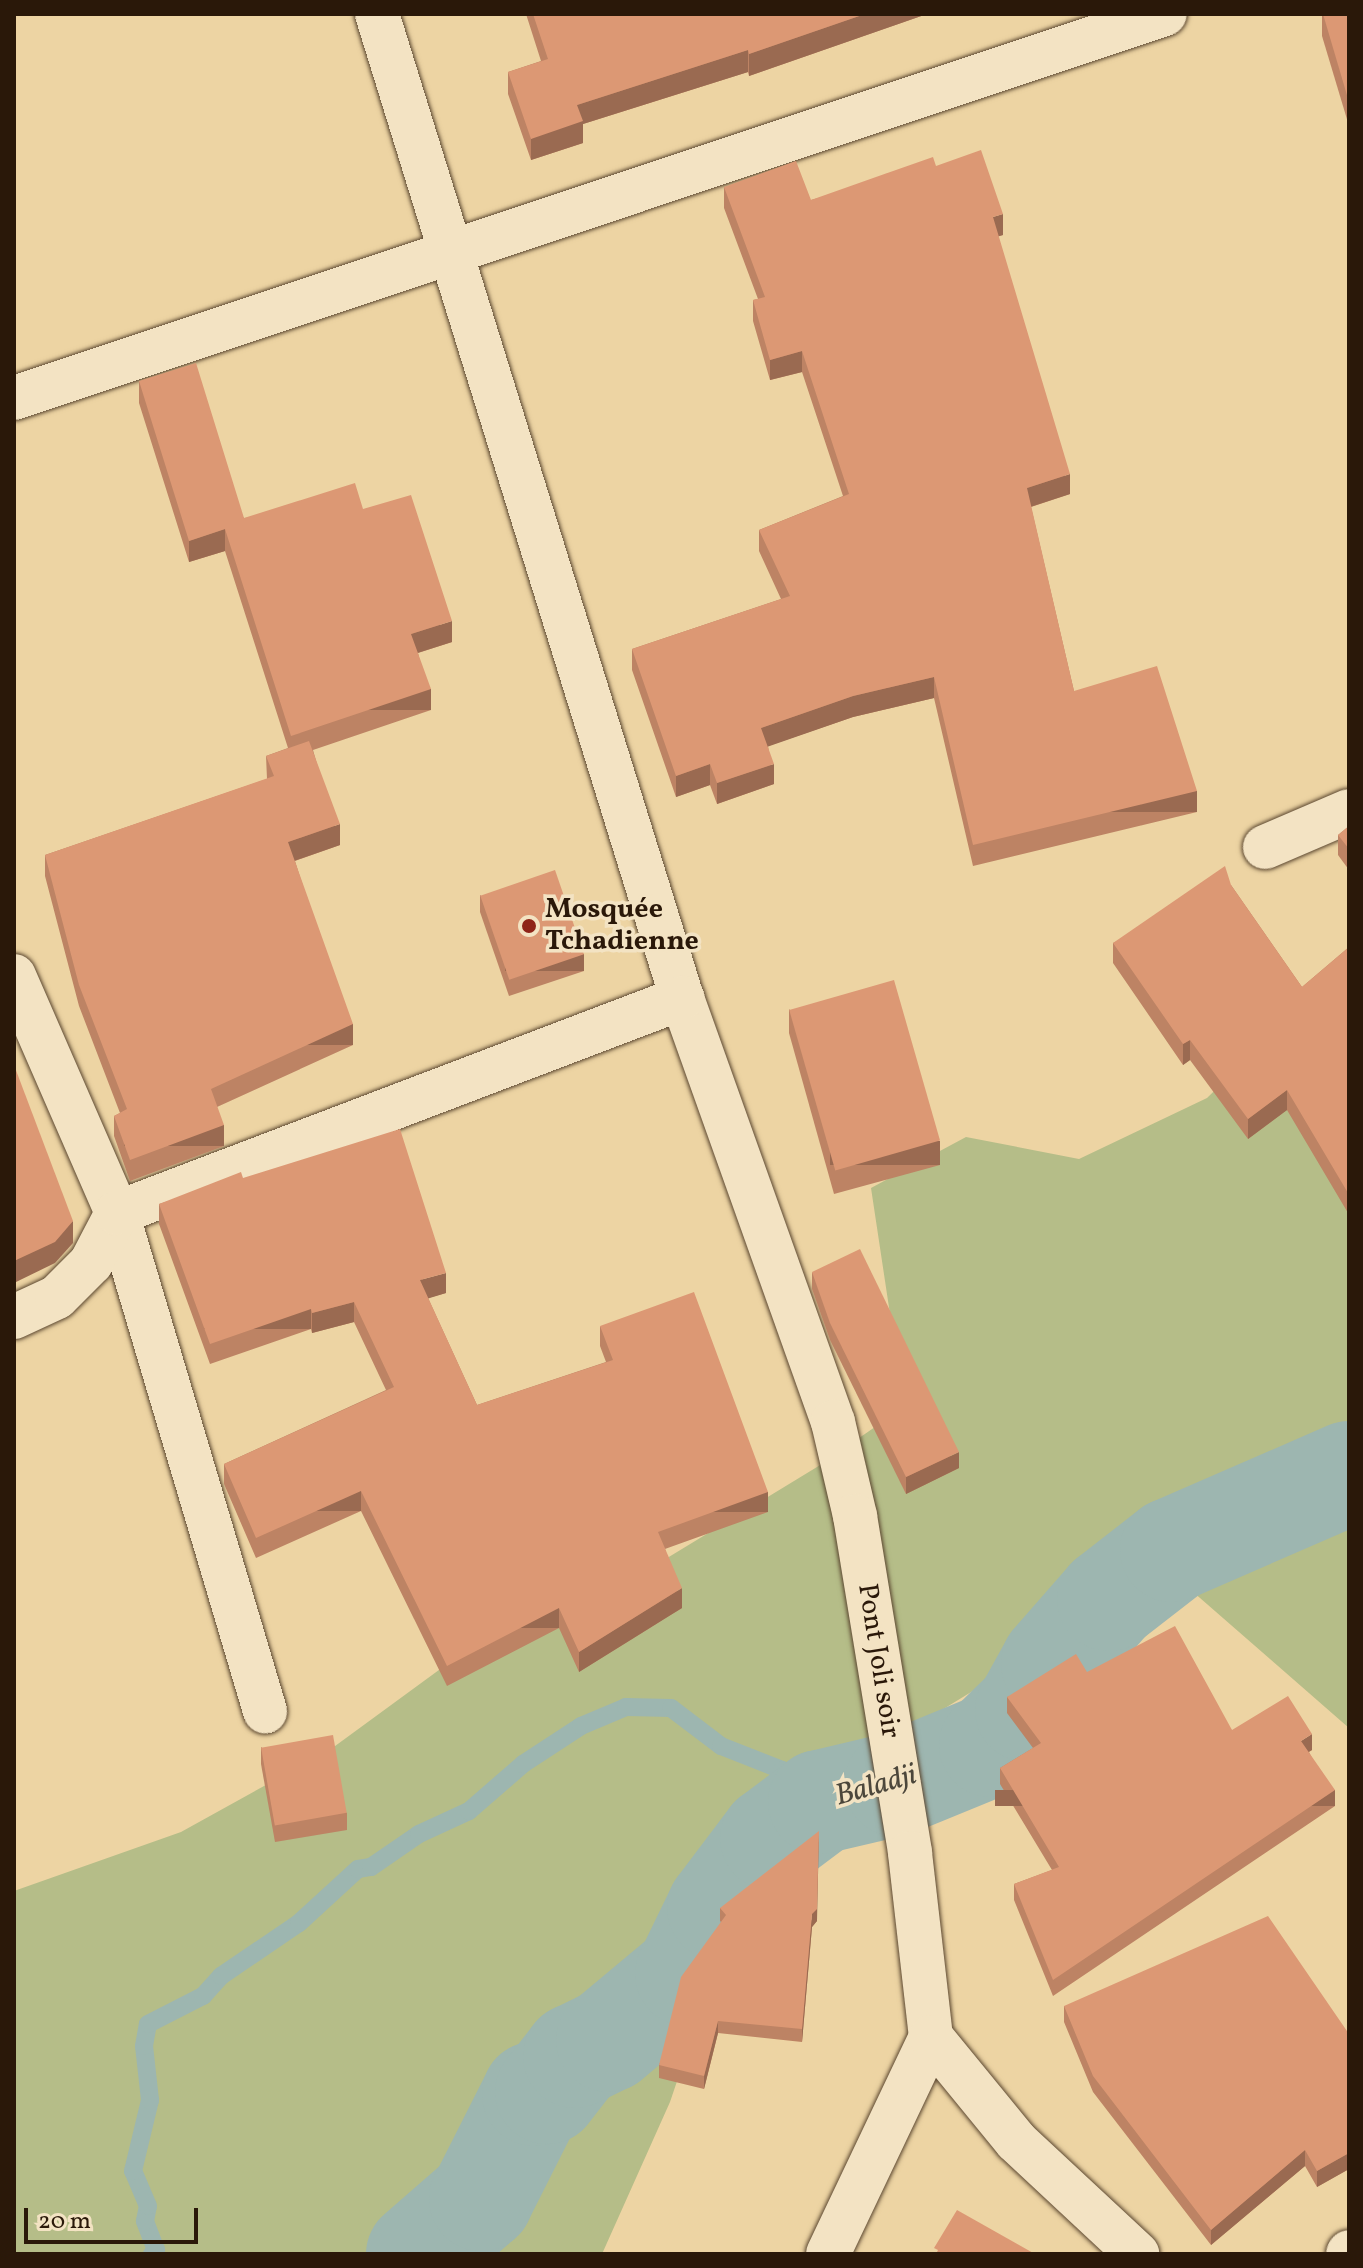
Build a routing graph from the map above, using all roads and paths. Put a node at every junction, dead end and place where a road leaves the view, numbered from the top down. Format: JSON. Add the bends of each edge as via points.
{"nodes":[{"id":1,"x":377,"y":14,"type":"edge"},
{"id":2,"x":1165,"y":14,"type":"edge"},
{"id":3,"x":453,"y":248,"type":"junction"},
{"id":4,"x":14,"y":398,"type":"edge"},
{"id":5,"x":1349,"y":811,"type":"edge"},
{"id":6,"x":1265,"y":847,"type":"dead end"},
{"id":7,"x":14,"y":976,"type":"edge"},
{"id":8,"x":682,"y":998,"type":"junction"},
{"id":9,"x":117,"y":1213,"type":"junction"},
{"id":10,"x":14,"y":1317,"type":"edge"},
{"id":11,"x":265,"y":1711,"type":"dead end"},
{"id":12,"x":931,"y":2037,"type":"junction"},
{"id":13,"x":828,"y":2254,"type":"edge"},
{"id":14,"x":1137,"y":2254,"type":"edge"}],
"edges":[{"from":1,"to":3,"type":"street","name":"Pont Joli soir"},
{"from":2,"to":3,"type":"street"},
{"from":3,"to":4,"type":"street"},
{"from":3,"to":8,"type":"street","name":"Pont Joli soir"},
{"from":5,"to":6,"type":"street"},
{"from":7,"to":9,"type":"street"},
{"from":8,"to":9,"type":"street"},
{"from":8,"to":12,"type":"street","name":"Pont Joli soir","via":[[833,1422],[855,1516],[910,1853]]},
{"from":9,"to":10,"type":"street","via":[[91,1263],[57,1297]]},
{"from":9,"to":11,"type":"street"},
{"from":12,"to":13,"type":"street"},
{"from":12,"to":14,"type":"street","via":[[1016,2141]]}]}
